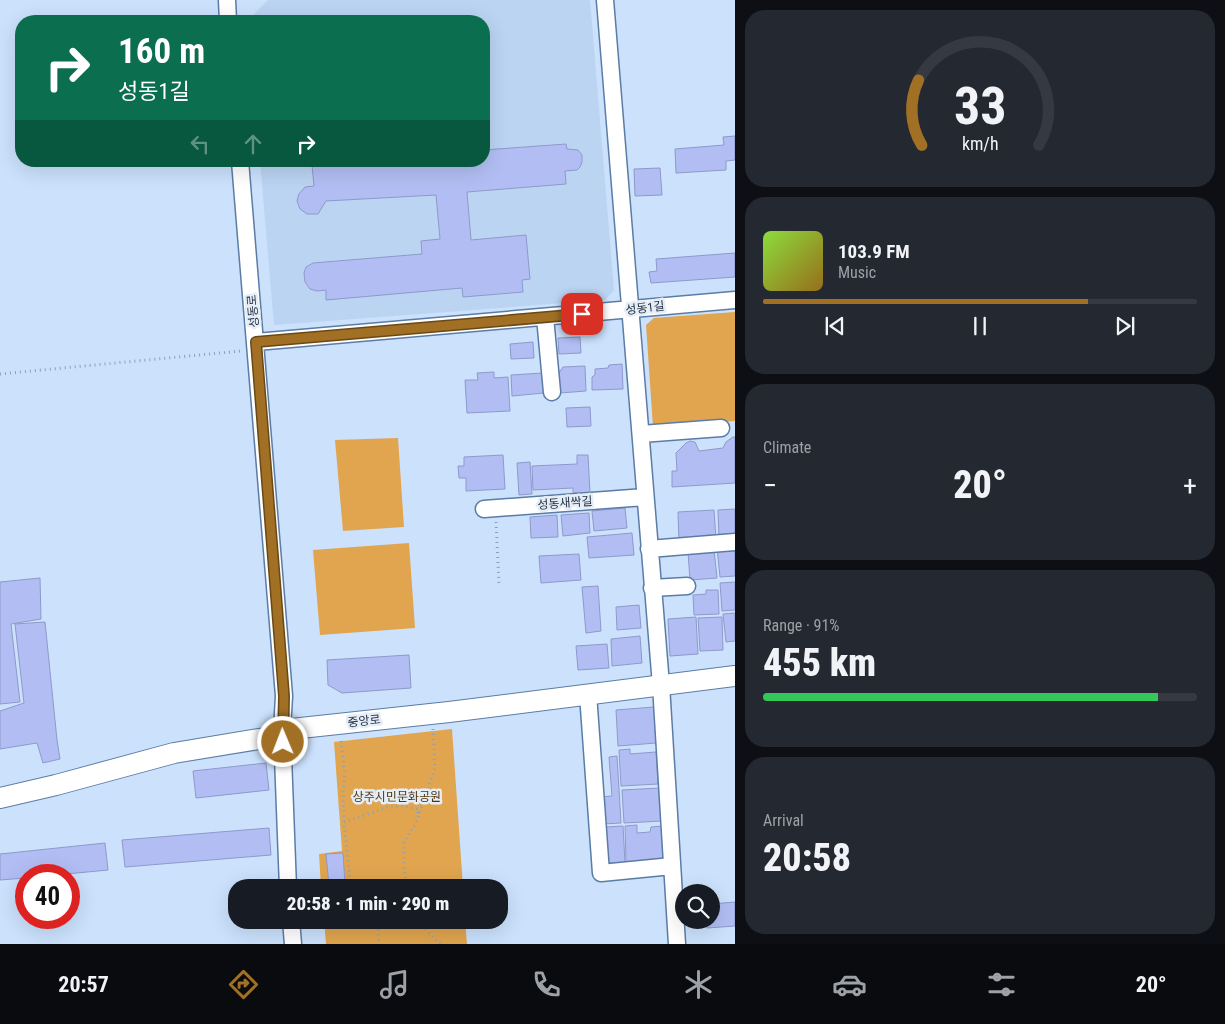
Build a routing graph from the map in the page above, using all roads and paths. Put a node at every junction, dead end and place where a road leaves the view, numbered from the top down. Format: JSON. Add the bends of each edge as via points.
{"nodes":[{"id":1,"x":227,"y":0,"type":"edge"},
{"id":2,"x":605,"y":0,"type":"edge"},
{"id":3,"x":228,"y":15,"type":"edge"},
{"id":4,"x":241,"y":167,"type":"edge"},
{"id":5,"x":735,"y":300,"type":"edge"},
{"id":6,"x":632,"y":310,"type":"junction"},
{"id":7,"x":545,"y":317,"type":"junction"},
{"id":8,"x":256,"y":346,"type":"junction"},
{"id":9,"x":0,"y":374,"type":"edge"},
{"id":10,"x":552,"y":392,"type":"dead end"},
{"id":11,"x":721,"y":428,"type":"dead end"},
{"id":12,"x":641,"y":434,"type":"junction"},
{"id":13,"x":645,"y":497,"type":"junction"},
{"id":14,"x":489,"y":508,"type":"joint"},
{"id":15,"x":735,"y":542,"type":"edge"},
{"id":16,"x":649,"y":549,"type":"junction"},
{"id":17,"x":499,"y":584,"type":"dead end"},
{"id":18,"x":687,"y":586,"type":"dead end"},
{"id":19,"x":652,"y":588,"type":"junction"},
{"id":20,"x":735,"y":676,"type":"edge"},
{"id":21,"x":661,"y":685,"type":"junction"},
{"id":22,"x":588,"y":694,"type":"junction"},
{"id":23,"x":433,"y":726,"type":"dead end"},
{"id":24,"x":282,"y":730,"type":"junction"},
{"id":25,"x":341,"y":740,"type":"dead end"},
{"id":26,"x":0,"y":798,"type":"edge"},
{"id":27,"x":344,"y":822,"type":"junction"},
{"id":28,"x":416,"y":823,"type":"junction"},
{"id":29,"x":672,"y":866,"type":"junction"},
{"id":30,"x":288,"y":879,"type":"edge"},
{"id":31,"x":350,"y":879,"type":"edge"},
{"id":32,"x":406,"y":879,"type":"edge"},
{"id":33,"x":292,"y":929,"type":"edge"},
{"id":34,"x":378,"y":929,"type":"edge"},
{"id":35,"x":426,"y":929,"type":"edge"},
{"id":36,"x":293,"y":944,"type":"edge"},
{"id":37,"x":379,"y":944,"type":"edge"},
{"id":38,"x":440,"y":944,"type":"edge"},
{"id":39,"x":677,"y":944,"type":"edge"}],
"edges":[{"from":1,"to":3,"type":"street"},
{"from":2,"to":6,"type":"street"},
{"from":4,"to":8,"type":"street","name":"성동로"},
{"from":5,"to":6,"type":"street","name":"성동1길"},
{"from":6,"to":7,"type":"street","name":"성동1길"},
{"from":6,"to":12,"type":"street"},
{"from":7,"to":8,"type":"street","name":"성동1길"},
{"from":7,"to":10,"type":"street"},
{"from":8,"to":9,"type":"path"},
{"from":8,"to":24,"type":"street","name":"성동로","via":[[284,696]]},
{"from":11,"to":12,"type":"street"},
{"from":12,"to":13,"type":"street"},
{"from":13,"to":14,"type":"street","name":"성동새싹길"},
{"from":13,"to":16,"type":"street"},
{"from":14,"to":17,"type":"path"},
{"from":15,"to":16,"type":"street"},
{"from":16,"to":19,"type":"street"},
{"from":18,"to":19,"type":"street"},
{"from":19,"to":21,"type":"street"},
{"from":20,"to":21,"type":"main road","name":"중앙로"},
{"from":21,"to":22,"type":"main road","name":"중앙로"},
{"from":21,"to":29,"type":"street"},
{"from":22,"to":24,"type":"main road","name":"중앙로"},
{"from":22,"to":29,"type":"street","via":[[601,873]]},
{"from":23,"to":28,"type":"path","via":[[435,768]]},
{"from":24,"to":26,"type":"main road","name":"중앙로","via":[[264,738],[174,753]]},
{"from":24,"to":30,"type":"street","name":"성동로"},
{"from":25,"to":27,"type":"path","via":[[345,774]]},
{"from":27,"to":28,"type":"path","via":[[388,807],[402,806],[418,809]]},
{"from":27,"to":31,"type":"path"},
{"from":28,"to":32,"type":"path","via":[[404,842]]},
{"from":29,"to":39,"type":"street"},
{"from":33,"to":36,"type":"street"},
{"from":34,"to":37,"type":"path"},
{"from":35,"to":38,"type":"path"}]}
